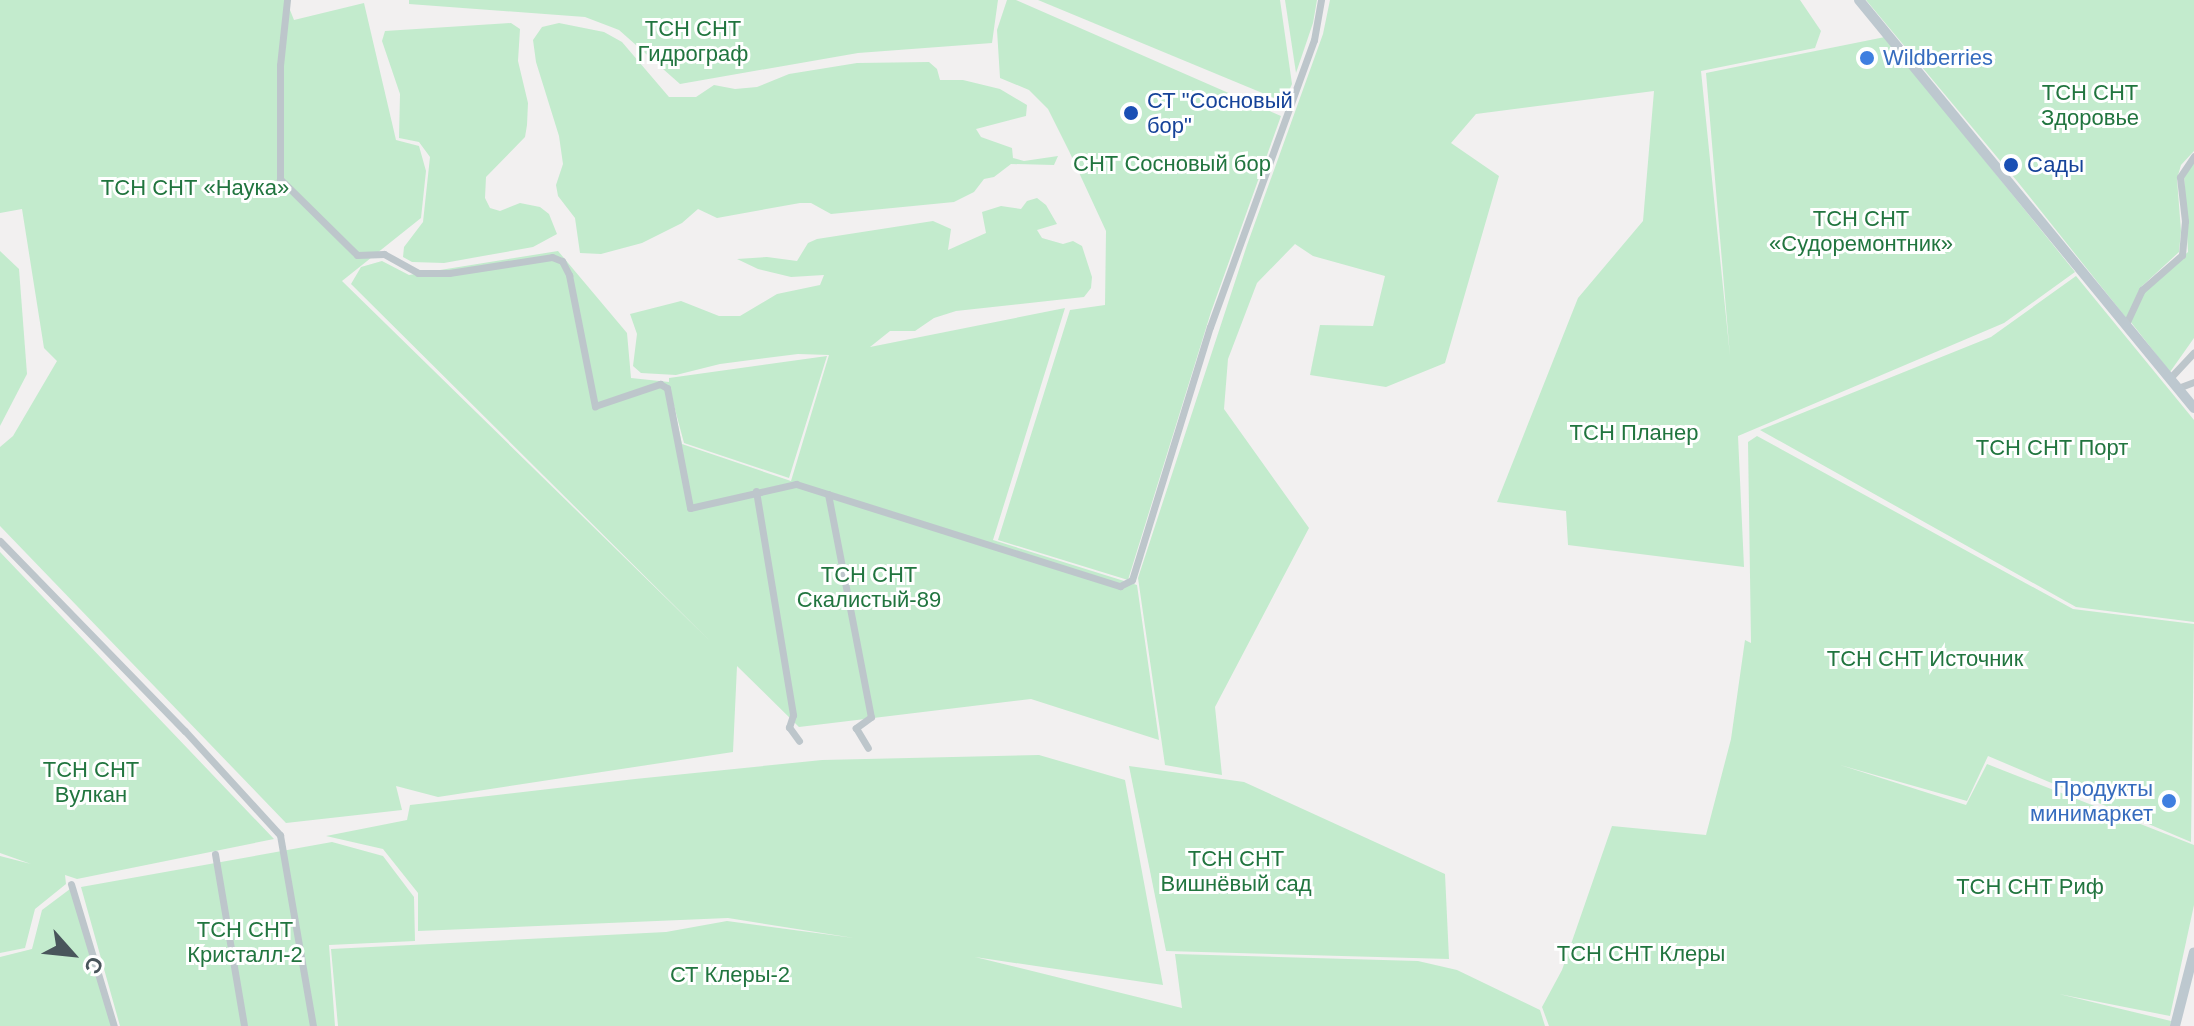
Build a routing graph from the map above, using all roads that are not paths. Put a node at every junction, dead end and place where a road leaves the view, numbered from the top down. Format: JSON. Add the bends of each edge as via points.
{"nodes":[{"id":1,"x":287,"y":0,"type":"edge"},
{"id":2,"x":1321,"y":0,"type":"edge"},
{"id":3,"x":1859,"y":0,"type":"edge"},
{"id":4,"x":2194,"y":156,"type":"edge"},
{"id":5,"x":2126,"y":324,"type":"junction"},
{"id":6,"x":2194,"y":352,"type":"edge"},
{"id":7,"x":2170,"y":378,"type":"junction"},
{"id":8,"x":2194,"y":382,"type":"edge"},
{"id":9,"x":2178,"y":388,"type":"junction"},
{"id":10,"x":2194,"y":408,"type":"edge"},
{"id":11,"x":756,"y":491,"type":"junction"},
{"id":12,"x":828,"y":494,"type":"junction"},
{"id":13,"x":0,"y":541,"type":"edge"},
{"id":14,"x":799,"y":741,"type":"dead end"},
{"id":15,"x":868,"y":748,"type":"dead end"},
{"id":16,"x":215,"y":854,"type":"dead end"},
{"id":17,"x":71,"y":884,"type":"dead end"},
{"id":18,"x":2194,"y":952,"type":"edge"},
{"id":19,"x":114,"y":1026,"type":"edge"},
{"id":20,"x":244,"y":1026,"type":"edge"},
{"id":21,"x":313,"y":1026,"type":"edge"},
{"id":22,"x":2175,"y":1026,"type":"edge"}],
"edges":[{"from":1,"to":11,"type":"street","via":[[280,65],[280,179],[357,255],[384,254],[418,273],[552,257],[562,261],[595,406],[660,384],[667,388],[690,508]]},
{"from":2,"to":12,"type":"street","via":[[1314,40],[1210,327],[1132,580],[1120,586]]},
{"from":3,"to":5,"type":"main road"},
{"from":4,"to":5,"type":"street","via":[[2180,177],[2182,255],[2142,290]]},
{"from":5,"to":7,"type":"main road"},
{"from":6,"to":7,"type":"street"},
{"from":7,"to":9,"type":"main road"},
{"from":8,"to":9,"type":"street"},
{"from":9,"to":10,"type":"main road"},
{"from":11,"to":12,"type":"street","via":[[796,484]]},
{"from":11,"to":14,"type":"street","via":[[793,715],[789,727]]},
{"from":12,"to":15,"type":"street","via":[[871,717],[856,728]]},
{"from":13,"to":21,"type":"street","via":[[280,835]]},
{"from":16,"to":20,"type":"street"},
{"from":17,"to":19,"type":"street"},
{"from":18,"to":22,"type":"main road"}]}
